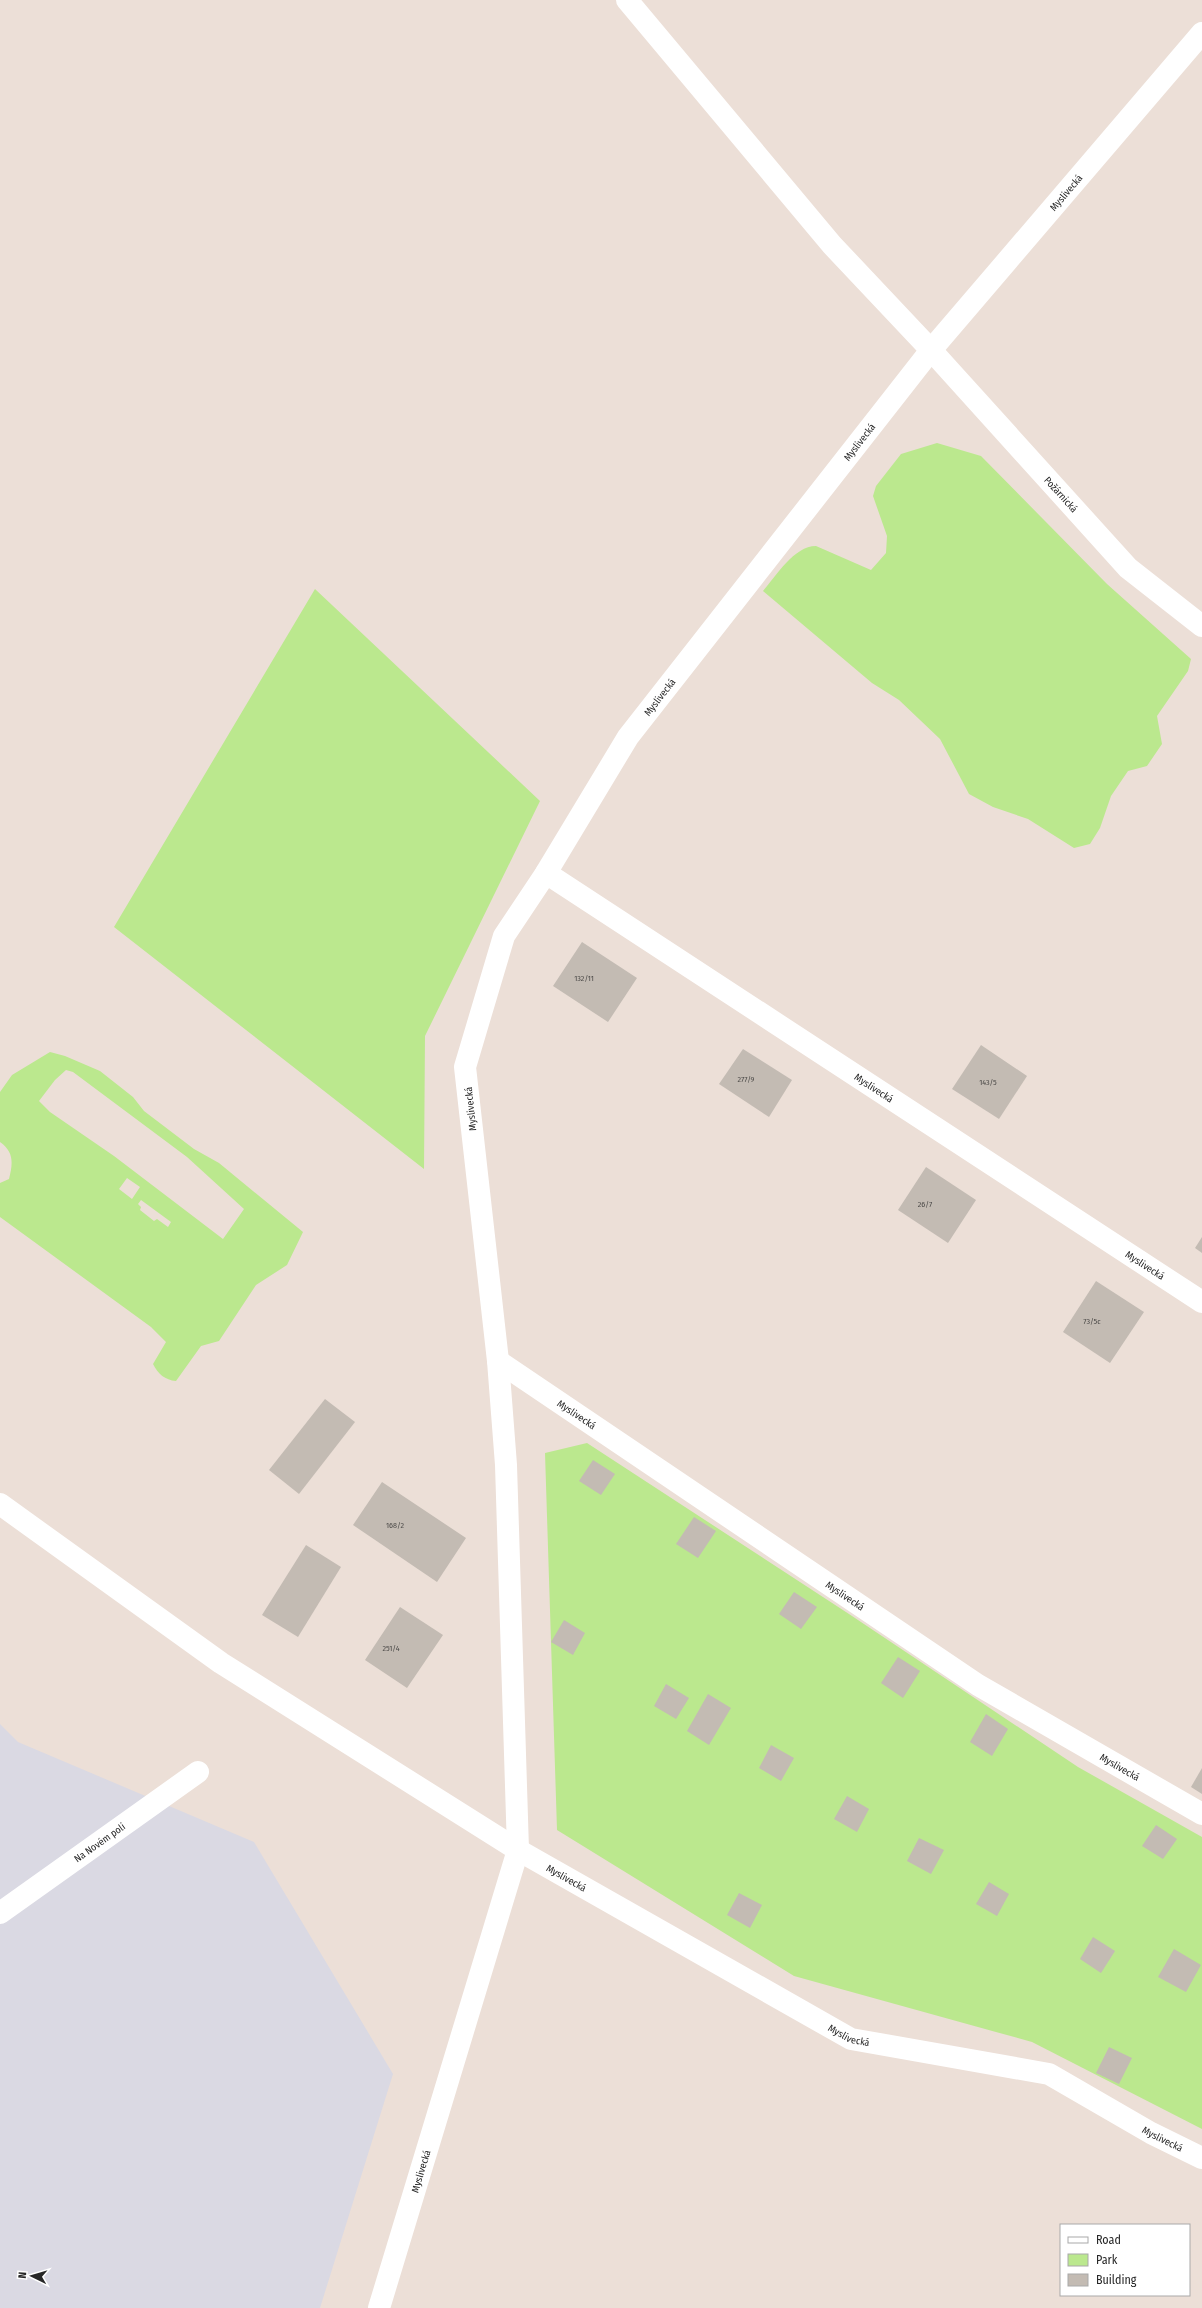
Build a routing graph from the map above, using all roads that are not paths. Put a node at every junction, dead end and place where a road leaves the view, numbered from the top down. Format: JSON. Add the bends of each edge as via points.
{"nodes":[{"id":1,"x":627,"y":0,"type":"edge"},
{"id":2,"x":1202,"y":33,"type":"edge"},
{"id":3,"x":931,"y":350,"type":"junction"},
{"id":4,"x":1202,"y":626,"type":"edge"},
{"id":5,"x":546,"y":873,"type":"junction"},
{"id":6,"x":1202,"y":1302,"type":"edge"},
{"id":7,"x":498,"y":1361,"type":"junction"},
{"id":8,"x":0,"y":1504,"type":"edge"},
{"id":9,"x":198,"y":1772,"type":"dead end"},
{"id":10,"x":1202,"y":1814,"type":"edge"},
{"id":11,"x":518,"y":1850,"type":"junction"},
{"id":12,"x":0,"y":1913,"type":"edge"},
{"id":13,"x":1202,"y":2158,"type":"edge"},
{"id":14,"x":379,"y":2308,"type":"edge"}],
"edges":[{"from":1,"to":3,"type":"street","name":"Požárnická","via":[[832,245]]},
{"from":2,"to":3,"type":"street","name":"Myslivecká"},
{"from":3,"to":4,"type":"street","name":"Požárnická","via":[[1128,568]]},
{"from":3,"to":5,"type":"street","name":"Myslivecká","via":[[628,737]]},
{"from":5,"to":6,"type":"street","name":"Myslivecká"},
{"from":5,"to":7,"type":"street","name":"Myslivecká","via":[[504,936],[465,1067]]},
{"from":7,"to":10,"type":"street","name":"Myslivecká","via":[[978,1685]]},
{"from":7,"to":11,"type":"street","name":"Myslivecká","via":[[506,1465]]},
{"from":8,"to":11,"type":"street","via":[[221,1663]]},
{"from":9,"to":12,"type":"street","name":"Na Novém poli"},
{"from":11,"to":13,"type":"street","name":"Myslivecká","via":[[851,2039],[1049,2074],[1151,2133]]},
{"from":11,"to":14,"type":"street","name":"Myslivecká"}]}
